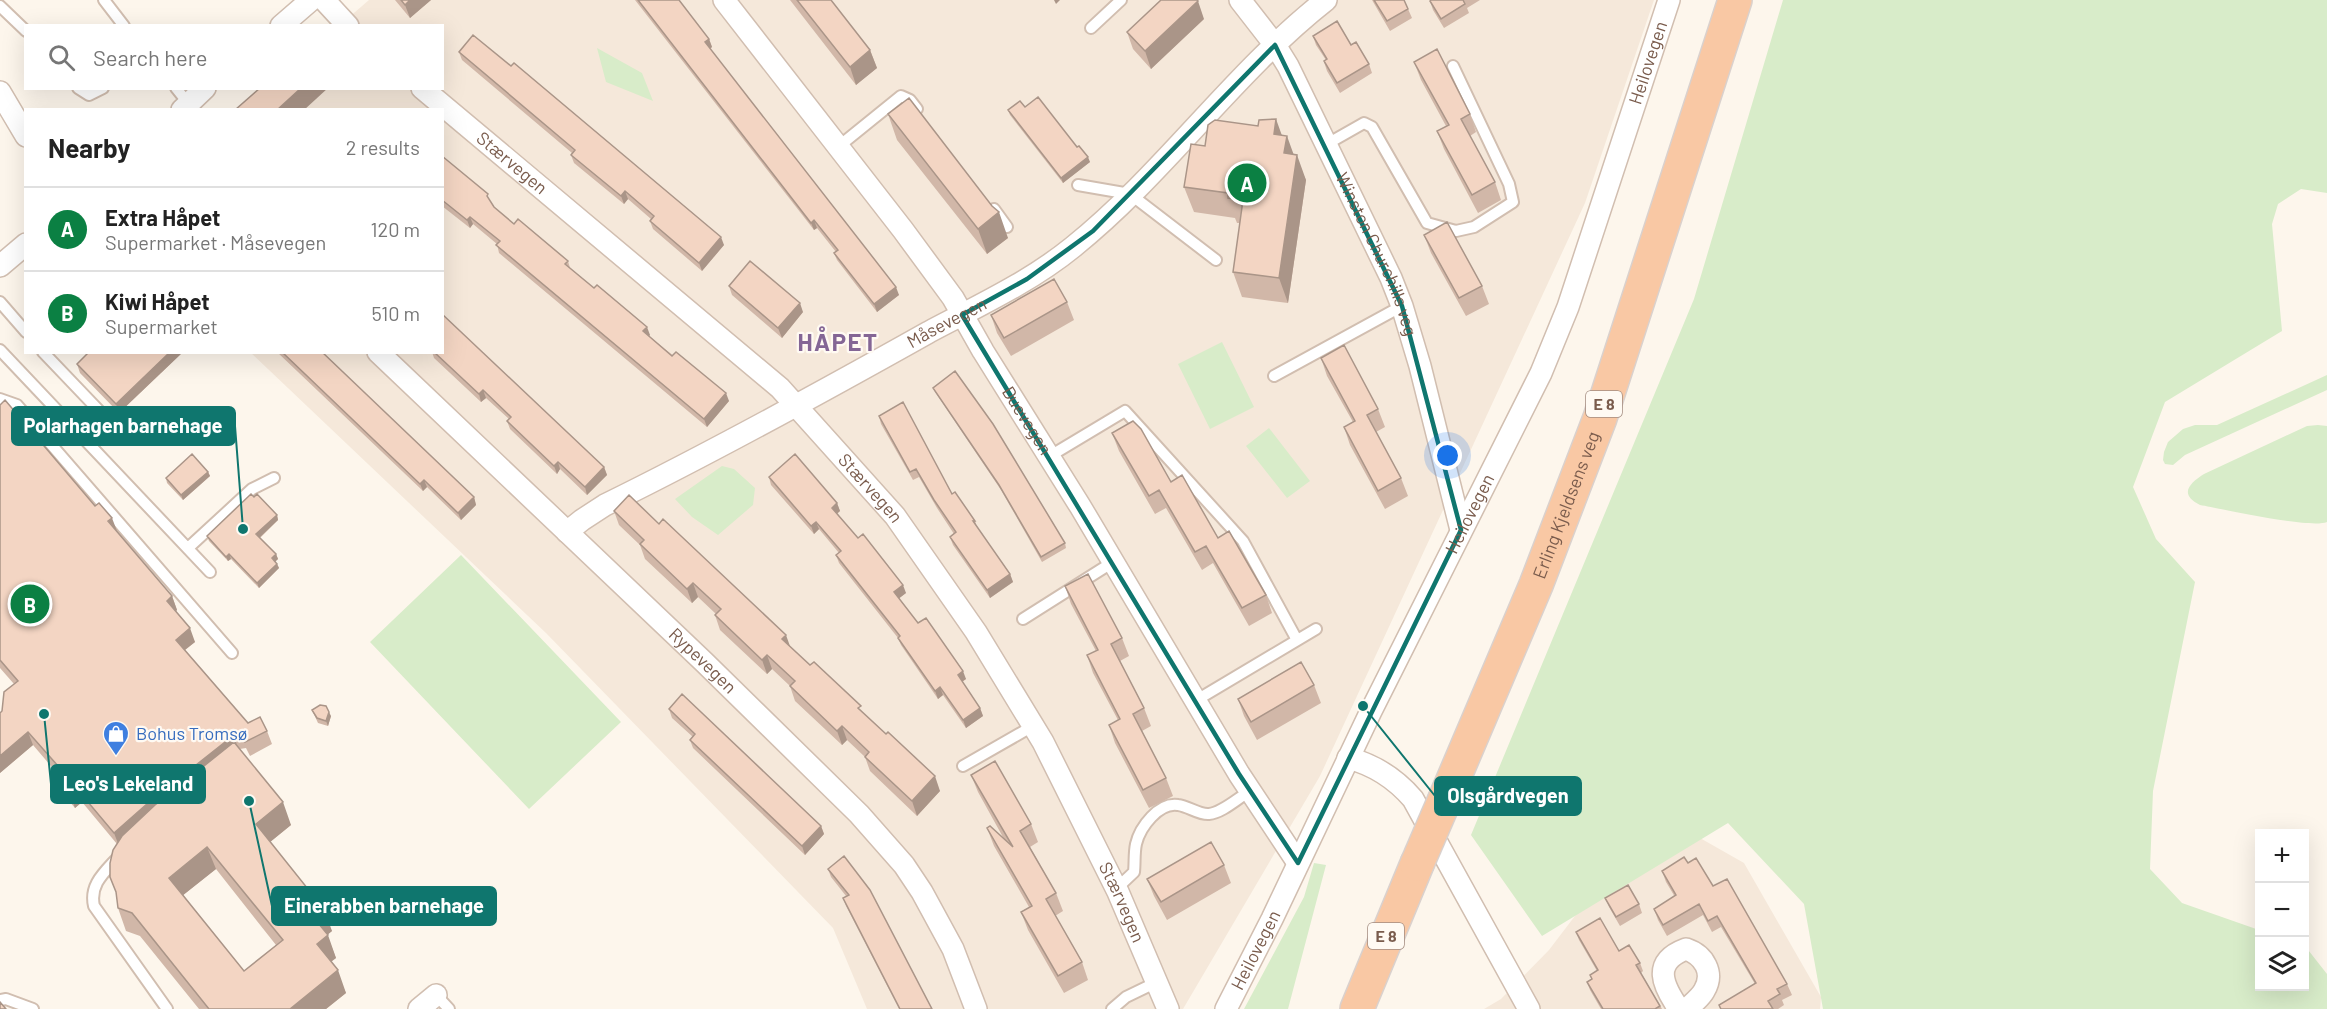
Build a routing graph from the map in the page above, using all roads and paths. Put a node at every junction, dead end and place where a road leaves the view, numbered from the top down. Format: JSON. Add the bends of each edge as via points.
{"nodes":[{"id":1,"x":104,"y":0,"type":"edge"},
{"id":2,"x":311,"y":0,"type":"edge"},
{"id":3,"x":324,"y":0,"type":"edge"},
{"id":4,"x":724,"y":0,"type":"edge"},
{"id":5,"x":1121,"y":0,"type":"edge"},
{"id":6,"x":1240,"y":0,"type":"edge"},
{"id":7,"x":1326,"y":0,"type":"edge"},
{"id":8,"x":1669,"y":0,"type":"edge"},
{"id":9,"x":1735,"y":0,"type":"edge"},
{"id":10,"x":0,"y":6,"type":"edge"},
{"id":11,"x":122,"y":24,"type":"edge"},
{"id":12,"x":283,"y":24,"type":"edge"},
{"id":13,"x":346,"y":24,"type":"edge"},
{"id":14,"x":1091,"y":28,"type":"dead end"},
{"id":15,"x":24,"y":29,"type":"edge"},
{"id":16,"x":1275,"y":45,"type":"junction"},
{"id":17,"x":1453,"y":66,"type":"dead end"},
{"id":18,"x":81,"y":90,"type":"edge"},
{"id":19,"x":99,"y":90,"type":"edge"},
{"id":20,"x":201,"y":90,"type":"edge"},
{"id":21,"x":424,"y":90,"type":"edge"},
{"id":22,"x":0,"y":93,"type":"edge"},
{"id":23,"x":182,"y":100,"type":"edge"},
{"id":24,"x":924,"y":118,"type":"edge"},
{"id":25,"x":24,"y":133,"type":"edge"},
{"id":26,"x":1327,"y":144,"type":"junction"},
{"id":27,"x":838,"y":147,"type":"junction"},
{"id":28,"x":1078,"y":185,"type":"dead end"},
{"id":29,"x":1130,"y":194,"type":"junction"},
{"id":30,"x":986,"y":200,"type":"edge"},
{"id":31,"x":1007,"y":227,"type":"dead end"},
{"id":32,"x":24,"y":246,"type":"edge"},
{"id":33,"x":1216,"y":260,"type":"dead end"},
{"id":34,"x":0,"y":266,"type":"edge"},
{"id":35,"x":0,"y":302,"type":"edge"},
{"id":36,"x":1402,"y":306,"type":"junction"},
{"id":37,"x":962,"y":315,"type":"junction"},
{"id":38,"x":24,"y":330,"type":"edge"},
{"id":39,"x":0,"y":350,"type":"edge"},
{"id":40,"x":45,"y":354,"type":"edge"},
{"id":41,"x":380,"y":354,"type":"edge"},
{"id":42,"x":1274,"y":376,"type":"dead end"},
{"id":43,"x":0,"y":399,"type":"edge"},
{"id":44,"x":796,"y":406,"type":"junction"},
{"id":45,"x":107,"y":419,"type":"dead end"},
{"id":46,"x":1050,"y":456,"type":"junction"},
{"id":47,"x":274,"y":478,"type":"dead end"},
{"id":48,"x":1461,"y":530,"type":"junction"},
{"id":49,"x":567,"y":532,"type":"junction"},
{"id":50,"x":189,"y":548,"type":"junction"},
{"id":51,"x":1113,"y":562,"type":"junction"},
{"id":52,"x":210,"y":572,"type":"dead end"},
{"id":53,"x":1023,"y":619,"type":"dead end"},
{"id":54,"x":1316,"y":629,"type":"dead end"},
{"id":55,"x":1297,"y":640,"type":"junction"},
{"id":56,"x":232,"y":653,"type":"dead end"},
{"id":57,"x":1195,"y":701,"type":"junction"},
{"id":58,"x":1033,"y":726,"type":"junction"},
{"id":59,"x":1348,"y":758,"type":"junction"},
{"id":60,"x":963,"y":766,"type":"dead end"},
{"id":61,"x":1250,"y":791,"type":"junction"},
{"id":62,"x":127,"y":849,"type":"edge"},
{"id":63,"x":1298,"y":863,"type":"junction"},
{"id":64,"x":1116,"y":889,"type":"junction"},
{"id":65,"x":1157,"y":981,"type":"junction"},
{"id":66,"x":0,"y":1000,"type":"edge"},
{"id":67,"x":443,"y":1002,"type":"edge"},
{"id":68,"x":33,"y":1009,"type":"edge"},
{"id":69,"x":167,"y":1009,"type":"edge"},
{"id":70,"x":419,"y":1009,"type":"edge"},
{"id":71,"x":976,"y":1009,"type":"edge"},
{"id":72,"x":1112,"y":1009,"type":"edge"},
{"id":73,"x":1168,"y":1009,"type":"edge"},
{"id":74,"x":1226,"y":1009,"type":"edge"},
{"id":75,"x":1357,"y":1009,"type":"edge"},
{"id":76,"x":1529,"y":1009,"type":"edge"},
{"id":77,"x":1679,"y":1009,"type":"edge"},
{"id":78,"x":1687,"y":1009,"type":"edge"}],
"edges":[{"from":1,"to":11,"type":"lane"},
{"from":2,"to":12,"type":"street"},
{"from":3,"to":13,"type":"street"},
{"from":4,"to":27,"type":"street","name":"Duevegen"},
{"from":5,"to":14,"type":"lane"},
{"from":6,"to":16,"type":"street","name":"Winston Churchills veg"},
{"from":7,"to":16,"type":"street","name":"Måsevegen"},
{"from":8,"to":48,"type":"street","name":"Heilovegen","via":[[1555,341]]},
{"from":9,"to":75,"type":"highway","name":"Erling Kjeldsens veg","number":"E 8","bridge":true,"via":[[1600,418],[1536,585]]},
{"from":10,"to":15,"type":"lane"},
{"from":16,"to":26,"type":"street","name":"Winston Churchills veg"},
{"from":16,"to":29,"type":"street","name":"Måsevegen"},
{"from":17,"to":26,"type":"lane","via":[[1509,184],[1513,202],[1474,227],[1456,231],[1427,223],[1372,127],[1364,123]]},
{"from":18,"to":19,"type":"lane","via":[[89,95]]},
{"from":20,"to":23,"type":"street"},
{"from":21,"to":44,"type":"street","name":"Stærvegen","via":[[755,366]]},
{"from":22,"to":25,"type":"street"},
{"from":24,"to":27,"type":"lane","via":[[910,100],[901,96]]},
{"from":26,"to":36,"type":"street","name":"Winston Churchills veg"},
{"from":27,"to":37,"type":"street","name":"Duevegen","via":[[944,284]]},
{"from":28,"to":29,"type":"lane"},
{"from":29,"to":33,"type":"lane"},
{"from":29,"to":37,"type":"street","name":"Måsevegen","via":[[1071,250]]},
{"from":30,"to":31,"type":"lane"},
{"from":32,"to":34,"type":"street"},
{"from":35,"to":38,"type":"lane"},
{"from":36,"to":42,"type":"lane"},
{"from":36,"to":48,"type":"street","name":"Winston Churchills veg"},
{"from":37,"to":44,"type":"street","name":"Måsevegen"},
{"from":37,"to":46,"type":"street","name":"Duevegen"},
{"from":39,"to":50,"type":"lane"},
{"from":40,"to":45,"type":"lane"},
{"from":41,"to":49,"type":"street","name":"Rypevegen"},
{"from":43,"to":56,"type":"lane","via":[[17,405]]},
{"from":44,"to":49,"type":"street","name":"Måsevegen","via":[[605,506]]},
{"from":44,"to":58,"type":"street","name":"Stærvegen","via":[[902,526],[976,632]]},
{"from":46,"to":51,"type":"street","name":"Duevegen"},
{"from":46,"to":55,"type":"lane","via":[[1125,411],[1243,542]]},
{"from":47,"to":50,"type":"lane","via":[[252,489]]},
{"from":48,"to":59,"type":"street","name":"Heilovegen"},
{"from":49,"to":71,"type":"street","name":"Rypevegen","via":[[834,789],[904,865],[940,922]]},
{"from":50,"to":52,"type":"lane"},
{"from":51,"to":53,"type":"lane"},
{"from":51,"to":57,"type":"street","name":"Duevegen"},
{"from":54,"to":55,"type":"lane"},
{"from":55,"to":57,"type":"lane"},
{"from":57,"to":61,"type":"street","name":"Duevegen"},
{"from":58,"to":60,"type":"lane"},
{"from":58,"to":64,"type":"street","name":"Stærvegen"},
{"from":59,"to":63,"type":"street","name":"Heilovegen"},
{"from":59,"to":76,"type":"street","via":[[1391,776],[1413,799]]},
{"from":61,"to":63,"type":"street","name":"Duevegen"},
{"from":61,"to":64,"type":"lane","via":[[1206,815],[1174,804],[1158,810],[1141,830],[1134,872]]},
{"from":62,"to":69,"type":"lane","via":[[98,880],[91,894],[94,906]]},
{"from":63,"to":74,"type":"street","name":"Heilovegen"},
{"from":64,"to":65,"type":"street","name":"Stærvegen"},
{"from":65,"to":72,"type":"lane"},
{"from":65,"to":73,"type":"street","name":"Stærvegen"},
{"from":66,"to":68,"type":"lane"},
{"from":67,"to":70,"type":"street"},
{"from":77,"to":78,"type":"street","via":[[1662,978],[1663,968],[1671,957],[1686,949],[1702,957],[1709,978],[1706,989]]}]}
